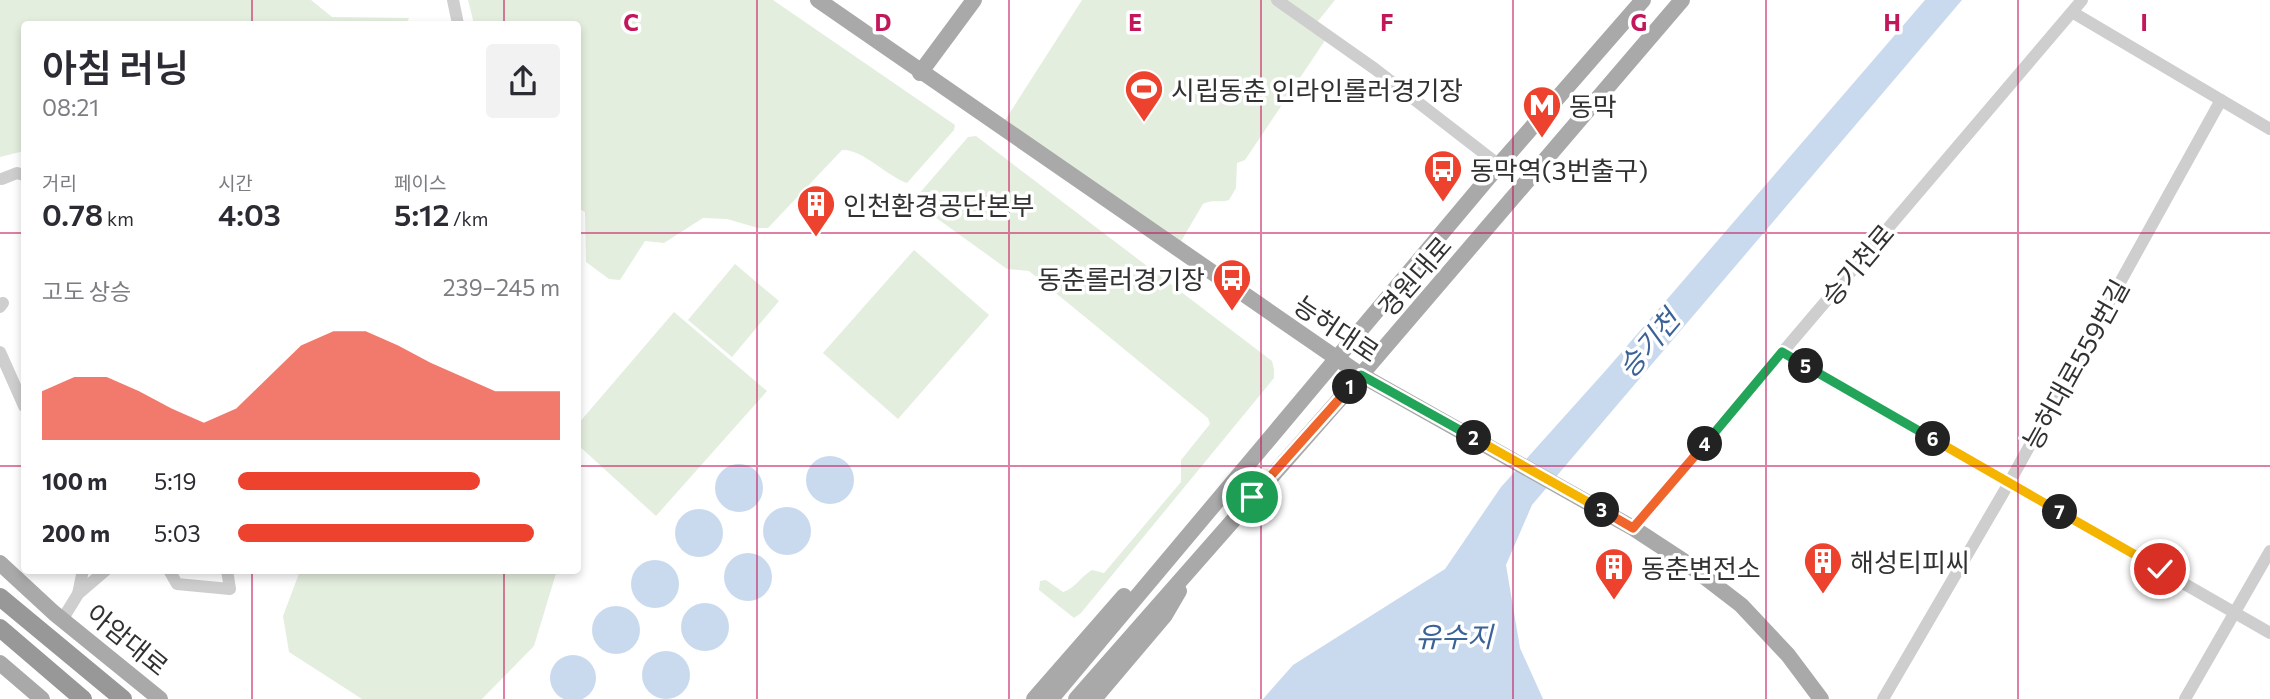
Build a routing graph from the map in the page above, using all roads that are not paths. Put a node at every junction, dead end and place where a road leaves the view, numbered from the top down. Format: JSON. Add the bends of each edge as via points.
{"nodes":[{"id":1,"x":453,"y":0,"type":"edge"},
{"id":2,"x":818,"y":0,"type":"edge"},
{"id":3,"x":974,"y":0,"type":"edge"},
{"id":4,"x":1277,"y":0,"type":"edge"},
{"id":5,"x":1643,"y":0,"type":"edge"},
{"id":6,"x":1682,"y":0,"type":"edge"},
{"id":7,"x":2082,"y":0,"type":"edge"},
{"id":8,"x":2072,"y":12,"type":"junction"},
{"id":9,"x":457,"y":21,"type":"edge"},
{"id":10,"x":920,"y":73,"type":"junction"},
{"id":11,"x":2221,"y":100,"type":"junction"},
{"id":12,"x":2270,"y":129,"type":"edge"},
{"id":13,"x":1499,"y":165,"type":"junction"},
{"id":14,"x":21,"y":174,"type":"edge"},
{"id":15,"x":2,"y":179,"type":"dead end"},
{"id":16,"x":1417,"y":262,"type":"junction"},
{"id":17,"x":1441,"y":282,"type":"junction"},
{"id":18,"x":0,"y":352,"type":"edge"},
{"id":19,"x":1782,"y":352,"type":"junction"},
{"id":20,"x":1336,"y":358,"type":"junction"},
{"id":21,"x":1361,"y":375,"type":"junction"},
{"id":22,"x":21,"y":399,"type":"edge"},
{"id":23,"x":2009,"y":483,"type":"junction"},
{"id":24,"x":1633,"y":528,"type":"junction"},
{"id":25,"x":1180,"y":544,"type":"junction"},
{"id":26,"x":2270,"y":551,"type":"edge"},
{"id":27,"x":1198,"y":558,"type":"junction"},
{"id":28,"x":0,"y":563,"type":"edge"},
{"id":29,"x":82,"y":574,"type":"edge"},
{"id":30,"x":101,"y":574,"type":"edge"},
{"id":31,"x":171,"y":574,"type":"edge"},
{"id":32,"x":228,"y":574,"type":"edge"},
{"id":33,"x":78,"y":594,"type":"junction"},
{"id":34,"x":0,"y":597,"type":"edge"},
{"id":35,"x":2235,"y":612,"type":"junction"},
{"id":36,"x":62,"y":620,"type":"junction"},
{"id":37,"x":0,"y":628,"type":"edge"},
{"id":38,"x":2270,"y":633,"type":"edge"},
{"id":39,"x":0,"y":663,"type":"edge"},
{"id":40,"x":42,"y":699,"type":"edge"},
{"id":41,"x":83,"y":699,"type":"edge"},
{"id":42,"x":123,"y":699,"type":"edge"},
{"id":43,"x":160,"y":699,"type":"edge"},
{"id":44,"x":1034,"y":699,"type":"edge"},
{"id":45,"x":1051,"y":699,"type":"edge"},
{"id":46,"x":1076,"y":699,"type":"edge"},
{"id":47,"x":1094,"y":699,"type":"edge"},
{"id":48,"x":1821,"y":699,"type":"edge"},
{"id":49,"x":1883,"y":699,"type":"edge"},
{"id":50,"x":2185,"y":699,"type":"edge"}],
"edges":[{"from":1,"to":9,"type":"street"},
{"from":2,"to":10,"type":"main road","name":"능허대로"},
{"from":3,"to":10,"type":"main road"},
{"from":4,"to":13,"type":"street"},
{"from":5,"to":13,"type":"main road","name":"경원대로"},
{"from":6,"to":17,"type":"main road","name":"경원대로"},
{"from":7,"to":8,"type":"street","name":"승기천로"},
{"from":8,"to":11,"type":"street"},
{"from":8,"to":19,"type":"street","name":"승기천로"},
{"from":10,"to":20,"type":"main road","name":"능허대로"},
{"from":11,"to":12,"type":"street"},
{"from":11,"to":23,"type":"street","name":"능허대로559번길"},
{"from":13,"to":16,"type":"main road","name":"경원대로"},
{"from":14,"to":15,"type":"street"},
{"from":16,"to":17,"type":"main road","via":[[1416,288],[1423,290]]},
{"from":16,"to":20,"type":"main road","name":"경원대로"},
{"from":17,"to":21,"type":"main road","name":"경원대로"},
{"from":18,"to":22,"type":"street"},
{"from":19,"to":23,"type":"street"},
{"from":19,"to":24,"type":"street","name":"승기천로"},
{"from":20,"to":21,"type":"main road","name":"능허대로"},
{"from":20,"to":25,"type":"main road","name":"경원대로"},
{"from":21,"to":24,"type":"main road","name":"능허대로"},
{"from":21,"to":27,"type":"main road","name":"경원대로"},
{"from":23,"to":35,"type":"street"},
{"from":23,"to":49,"type":"street","name":"능허대로559번길"},
{"from":24,"to":48,"type":"main road","name":"능허대로","via":[[1741,605]]},
{"from":25,"to":44,"type":"main road","via":[[1130,589]]},
{"from":25,"to":45,"type":"main road","name":"경원대로"},
{"from":26,"to":35,"type":"street"},
{"from":27,"to":46,"type":"main road","name":"경원대로"},
{"from":27,"to":47,"type":"main road","via":[[1165,615]]},
{"from":28,"to":36,"type":"main road","name":"아암대로"},
{"from":29,"to":33,"type":"street"},
{"from":30,"to":33,"type":"street"},
{"from":31,"to":32,"type":"street","via":[[177,584],[230,589]]},
{"from":33,"to":36,"type":"street"},
{"from":34,"to":42,"type":"highway","name":"아암대로"},
{"from":35,"to":38,"type":"street"},
{"from":35,"to":50,"type":"street"},
{"from":36,"to":43,"type":"main road","name":"아암대로"},
{"from":37,"to":41,"type":"highway"},
{"from":39,"to":40,"type":"main road"}]}
